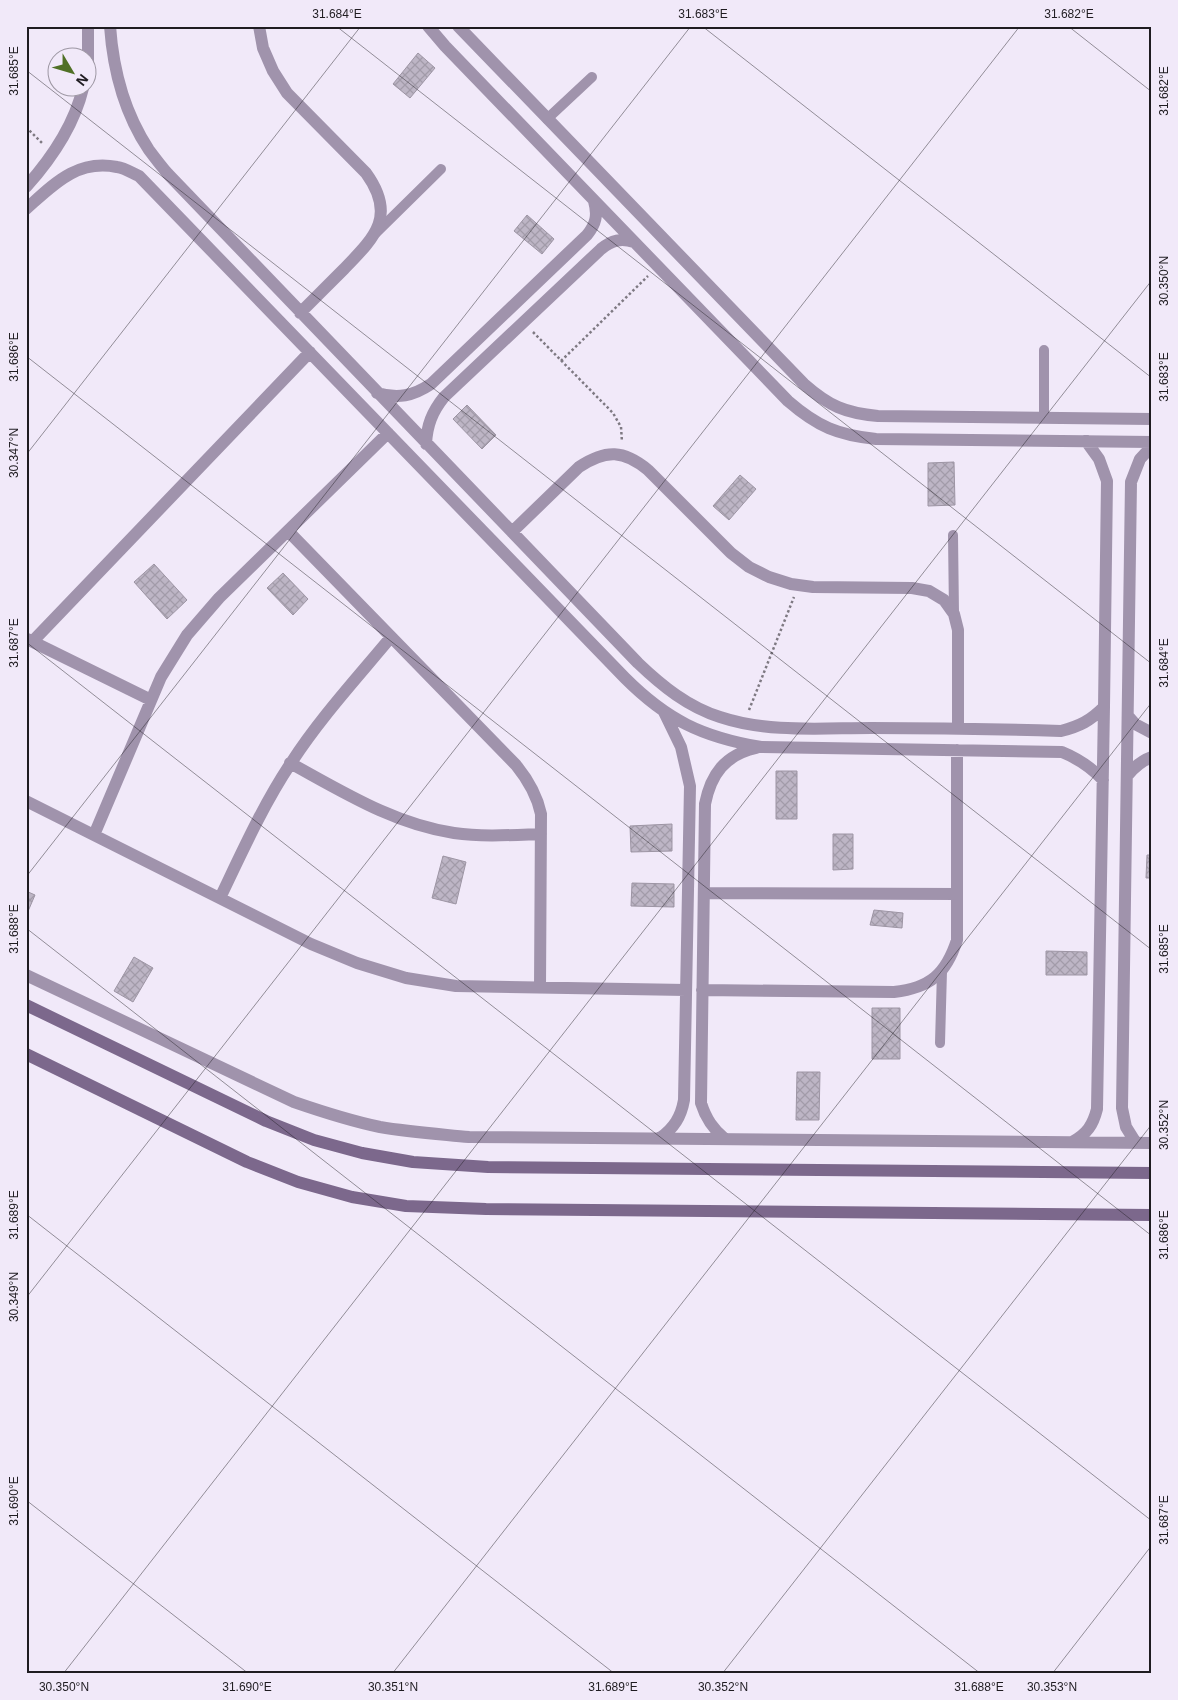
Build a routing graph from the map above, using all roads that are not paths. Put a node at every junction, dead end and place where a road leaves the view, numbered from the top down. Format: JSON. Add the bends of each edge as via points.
{"nodes":[{"id":1,"x":88,"y":26,"type":"edge"},
{"id":2,"x":110,"y":26,"type":"edge"},
{"id":3,"x":259,"y":26,"type":"edge"},
{"id":4,"x":428,"y":26,"type":"edge"},
{"id":5,"x":458,"y":26,"type":"edge"},
{"id":6,"x":88,"y":48,"type":"edge"},
{"id":7,"x":592,"y":76,"type":"dead end"},
{"id":8,"x":79,"y":98,"type":"edge"},
{"id":9,"x":546,"y":119,"type":"junction"},
{"id":10,"x":441,"y":169,"type":"dead end"},
{"id":11,"x":26,"y":187,"type":"edge"},
{"id":12,"x":594,"y":201,"type":"junction"},
{"id":13,"x":26,"y":209,"type":"edge"},
{"id":14,"x":376,"y":233,"type":"junction"},
{"id":15,"x":634,"y":242,"type":"junction"},
{"id":16,"x":300,"y":313,"type":"junction"},
{"id":17,"x":1044,"y":350,"type":"dead end"},
{"id":18,"x":310,"y":352,"type":"junction"},
{"id":19,"x":377,"y":393,"type":"junction"},
{"id":20,"x":1044,"y":418,"type":"junction"},
{"id":21,"x":1152,"y":419,"type":"edge"},
{"id":22,"x":388,"y":433,"type":"junction"},
{"id":23,"x":1086,"y":441,"type":"junction"},
{"id":24,"x":1152,"y":442,"type":"edge"},
{"id":25,"x":426,"y":444,"type":"junction"},
{"id":26,"x":1152,"y":446,"type":"edge"},
{"id":27,"x":288,"y":531,"type":"junction"},
{"id":28,"x":512,"y":532,"type":"junction"},
{"id":29,"x":953,"y":535,"type":"dead end"},
{"id":30,"x":954,"y":614,"type":"junction"},
{"id":31,"x":391,"y":637,"type":"junction"},
{"id":32,"x":29,"y":640,"type":"edge"},
{"id":33,"x":150,"y":700,"type":"junction"},
{"id":34,"x":1104,"y":707,"type":"junction"},
{"id":35,"x":664,"y":712,"type":"junction"},
{"id":36,"x":1128,"y":716,"type":"junction"},
{"id":37,"x":958,"y":728,"type":"junction"},
{"id":38,"x":1152,"y":734,"type":"edge"},
{"id":39,"x":761,"y":747,"type":"junction"},
{"id":40,"x":958,"y":750,"type":"junction"},
{"id":41,"x":1152,"y":757,"type":"edge"},
{"id":42,"x":290,"y":763,"type":"junction"},
{"id":43,"x":1127,"y":776,"type":"junction"},
{"id":44,"x":1103,"y":780,"type":"junction"},
{"id":45,"x":26,"y":801,"type":"edge"},
{"id":46,"x":541,"y":834,"type":"junction"},
{"id":47,"x":94,"y":835,"type":"junction"},
{"id":48,"x":704,"y":893,"type":"junction"},
{"id":49,"x":957,"y":894,"type":"junction"},
{"id":50,"x":220,"y":898,"type":"junction"},
{"id":51,"x":942,"y":971,"type":"junction"},
{"id":52,"x":26,"y":975,"type":"edge"},
{"id":53,"x":540,"y":987,"type":"junction"},
{"id":54,"x":686,"y":990,"type":"junction"},
{"id":55,"x":702,"y":990,"type":"junction"},
{"id":56,"x":26,"y":1005,"type":"edge"},
{"id":57,"x":940,"y":1043,"type":"dead end"},
{"id":58,"x":26,"y":1054,"type":"edge"},
{"id":59,"x":660,"y":1138,"type":"junction"},
{"id":60,"x":725,"y":1139,"type":"junction"},
{"id":61,"x":1072,"y":1142,"type":"junction"},
{"id":62,"x":1136,"y":1143,"type":"junction"},
{"id":63,"x":1152,"y":1143,"type":"edge"},
{"id":64,"x":1152,"y":1173,"type":"edge"},
{"id":65,"x":1152,"y":1215,"type":"edge"}],
"edges":[{"from":1,"to":6,"type":"street"},
{"from":2,"to":16,"type":"street","via":[[122,91],[148,149]]},
{"from":3,"to":14,"type":"street","via":[[263,48],[287,92],[376,186],[381,201],[381,218]]},
{"from":4,"to":12,"type":"street"},
{"from":5,"to":9,"type":"street"},
{"from":7,"to":9,"type":"lane"},
{"from":8,"to":11,"type":"street","via":[[69,127],[53,154]]},
{"from":9,"to":20,"type":"street","via":[[819,398],[838,408],[878,416]]},
{"from":10,"to":14,"type":"lane"},
{"from":12,"to":15,"type":"street"},
{"from":12,"to":19,"type":"street","via":[[596,219],[587,235],[431,384],[405,396]]},
{"from":13,"to":18,"type":"street","via":[[58,181],[77,170],[98,165],[112,166],[139,176]]},
{"from":14,"to":16,"type":"street"},
{"from":15,"to":23,"type":"street","via":[[788,401],[828,429],[853,437],[876,439]]},
{"from":15,"to":25,"type":"street","via":[[616,240],[608,243],[444,397],[430,419]]},
{"from":16,"to":19,"type":"street"},
{"from":17,"to":20,"type":"lane"},
{"from":18,"to":22,"type":"street"},
{"from":18,"to":32,"type":"street"},
{"from":19,"to":25,"type":"street"},
{"from":20,"to":21,"type":"street"},
{"from":22,"to":27,"type":"street"},
{"from":22,"to":35,"type":"street","via":[[625,678]]},
{"from":23,"to":24,"type":"street"},
{"from":23,"to":34,"type":"street","via":[[1100,459],[1107,481]]},
{"from":25,"to":28,"type":"street"},
{"from":26,"to":36,"type":"street","via":[[1140,459],[1131,482]]},
{"from":27,"to":31,"type":"street"},
{"from":27,"to":33,"type":"street","via":[[202,616],[173,656]]},
{"from":28,"to":30,"type":"street","via":[[592,458],[622,455],[636,460],[731,552],[749,567],[769,577],[813,587],[929,591],[944,600]]},
{"from":28,"to":37,"type":"street","via":[[638,664],[676,695],[697,707],[720,717],[768,728]]},
{"from":29,"to":30,"type":"lane"},
{"from":30,"to":37,"type":"street","via":[[958,630]]},
{"from":31,"to":42,"type":"street","via":[[321,720]]},
{"from":31,"to":46,"type":"street","via":[[524,776],[538,800],[542,814]]},
{"from":32,"to":33,"type":"street"},
{"from":33,"to":47,"type":"street"},
{"from":34,"to":37,"type":"street","via":[[1092,719],[1061,731]]},
{"from":34,"to":44,"type":"street"},
{"from":35,"to":39,"type":"street","via":[[710,736]]},
{"from":35,"to":54,"type":"street","via":[[681,748],[690,786]]},
{"from":36,"to":38,"type":"street"},
{"from":36,"to":43,"type":"street"},
{"from":39,"to":40,"type":"street"},
{"from":39,"to":48,"type":"street","via":[[744,751],[729,760],[717,772],[709,788],[705,804]]},
{"from":40,"to":44,"type":"street","via":[[1062,752],[1092,768]]},
{"from":40,"to":49,"type":"street"},
{"from":41,"to":43,"type":"street","via":[[1134,767]]},
{"from":42,"to":46,"type":"street","via":[[358,801],[421,826],[487,836]]},
{"from":42,"to":50,"type":"street"},
{"from":43,"to":62,"type":"street","via":[[1122,1108],[1126,1127]]},
{"from":44,"to":61,"type":"street","via":[[1097,1109],[1089,1129]]},
{"from":45,"to":47,"type":"street"},
{"from":46,"to":53,"type":"street"},
{"from":47,"to":50,"type":"street"},
{"from":48,"to":49,"type":"street"},
{"from":48,"to":55,"type":"street"},
{"from":49,"to":51,"type":"street","via":[[957,940]]},
{"from":50,"to":53,"type":"street","via":[[311,944],[358,964],[406,978],[456,986]]},
{"from":51,"to":55,"type":"street","via":[[928,983],[912,990],[894,992]]},
{"from":51,"to":57,"type":"lane"},
{"from":52,"to":59,"type":"street","via":[[294,1102],[336,1116],[389,1128],[468,1136]]},
{"from":53,"to":54,"type":"street"},
{"from":54,"to":59,"type":"street","via":[[684,1100],[674,1126]]},
{"from":55,"to":60,"type":"street","via":[[702,1103],[712,1127]]},
{"from":56,"to":64,"type":"street","via":[[266,1121],[314,1140],[413,1162],[488,1167]]},
{"from":58,"to":65,"type":"street","via":[[247,1162],[298,1182],[352,1197],[406,1206]]},
{"from":59,"to":60,"type":"street"},
{"from":60,"to":61,"type":"street"},
{"from":61,"to":62,"type":"street"},
{"from":62,"to":63,"type":"street"}]}
